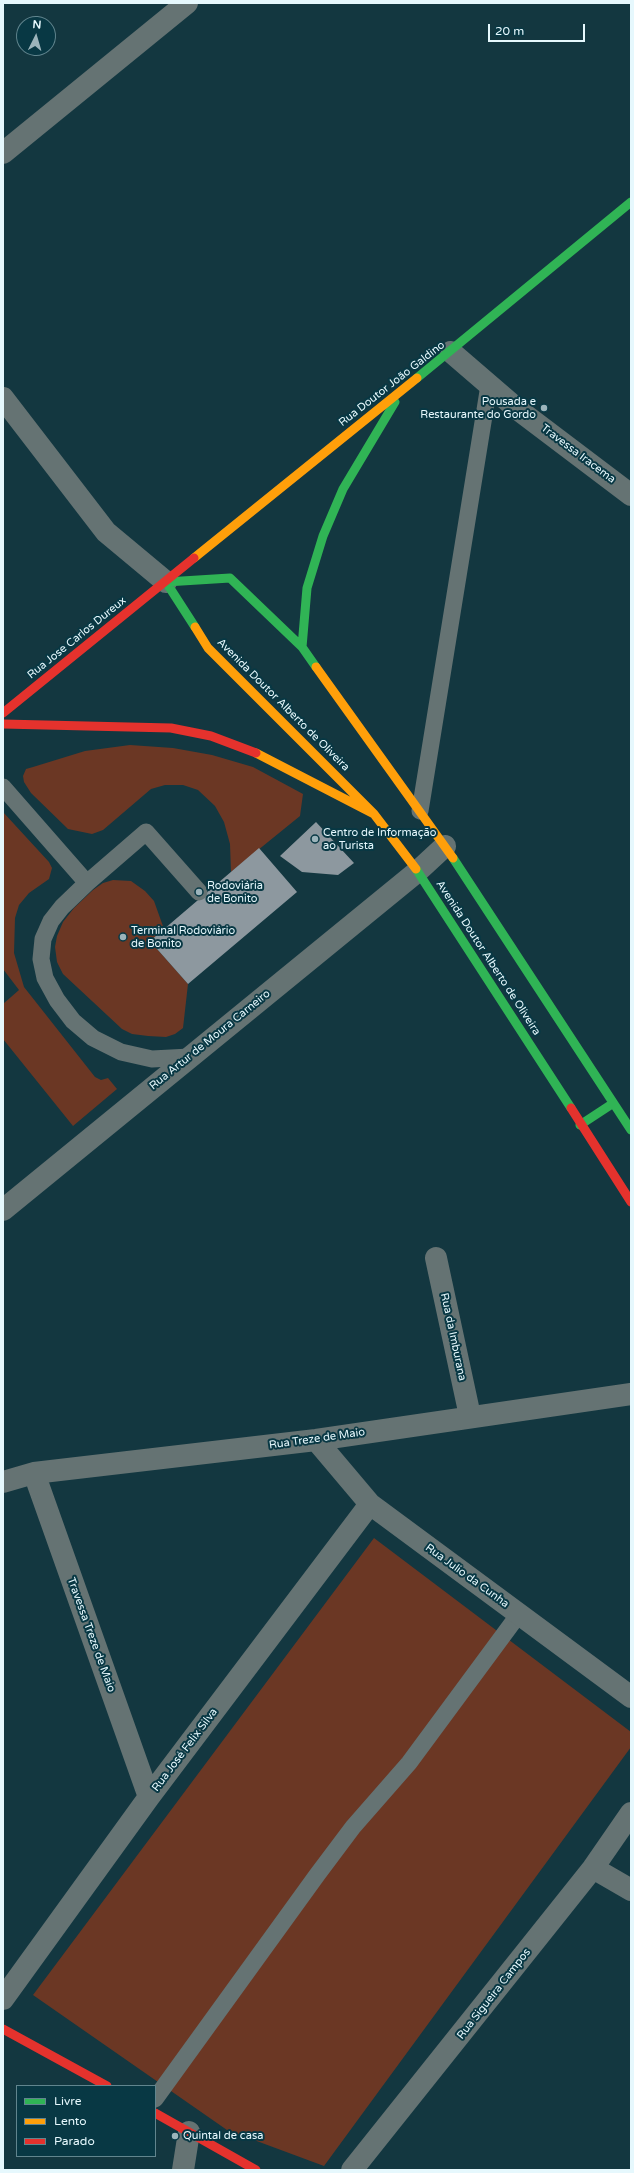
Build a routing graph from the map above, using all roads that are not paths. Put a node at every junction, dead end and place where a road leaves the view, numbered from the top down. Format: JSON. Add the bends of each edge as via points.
{"nodes":[{"id":1,"x":187,"y":3,"type":"edge"},
{"id":2,"x":3,"y":152,"type":"edge"},
{"id":3,"x":631,"y":202,"type":"edge"},
{"id":4,"x":451,"y":352,"type":"junction"},
{"id":5,"x":489,"y":385,"type":"junction"},
{"id":6,"x":402,"y":389,"type":"junction"},
{"id":7,"x":3,"y":398,"type":"edge"},
{"id":8,"x":631,"y":495,"type":"edge"},
{"id":9,"x":166,"y":582,"type":"junction"},
{"id":10,"x":302,"y":647,"type":"junction"},
{"id":11,"x":3,"y":713,"type":"edge"},
{"id":12,"x":3,"y":724,"type":"edge"},
{"id":13,"x":3,"y":787,"type":"edge"},
{"id":14,"x":420,"y":811,"type":"junction"},
{"id":15,"x":374,"y":814,"type":"junction"},
{"id":16,"x":445,"y":846,"type":"junction"},
{"id":17,"x":418,"y":871,"type":"junction"},
{"id":18,"x":87,"y":883,"type":"junction"},
{"id":19,"x":199,"y":892,"type":"dead end"},
{"id":20,"x":190,"y":1057,"type":"junction"},
{"id":21,"x":612,"y":1104,"type":"junction"},
{"id":22,"x":580,"y":1125,"type":"junction"},
{"id":23,"x":631,"y":1130,"type":"edge"},
{"id":24,"x":631,"y":1202,"type":"edge"},
{"id":25,"x":3,"y":1210,"type":"edge"},
{"id":26,"x":436,"y":1258,"type":"dead end"},
{"id":27,"x":631,"y":1394,"type":"edge"},
{"id":28,"x":470,"y":1416,"type":"junction"},
{"id":29,"x":316,"y":1440,"type":"junction"},
{"id":30,"x":34,"y":1473,"type":"junction"},
{"id":31,"x":3,"y":1482,"type":"edge"},
{"id":32,"x":370,"y":1504,"type":"junction"},
{"id":33,"x":518,"y":1614,"type":"junction"},
{"id":34,"x":631,"y":1697,"type":"edge"},
{"id":35,"x":149,"y":1797,"type":"junction"},
{"id":36,"x":631,"y":1813,"type":"edge"},
{"id":37,"x":593,"y":1868,"type":"junction"},
{"id":38,"x":631,"y":1890,"type":"edge"},
{"id":39,"x":3,"y":1999,"type":"edge"},
{"id":40,"x":3,"y":2029,"type":"edge"},
{"id":41,"x":105,"y":2085,"type":"edge"},
{"id":42,"x":156,"y":2098,"type":"edge"},
{"id":43,"x":156,"y":2114,"type":"edge"},
{"id":44,"x":189,"y":2132,"type":"junction"},
{"id":45,"x":184,"y":2170,"type":"edge"},
{"id":46,"x":256,"y":2170,"type":"edge"},
{"id":47,"x":352,"y":2170,"type":"edge"}],
"edges":[{"from":1,"to":2,"type":"street"},
{"from":3,"to":4,"type":"street","name":"Rua Doutor João Galdino"},
{"from":4,"to":5,"type":"street","name":"Travessa Iracema"},
{"from":4,"to":6,"type":"street","name":"Rua Doutor João Galdino"},
{"from":5,"to":8,"type":"street","name":"Travessa Iracema"},
{"from":5,"to":14,"type":"lane"},
{"from":6,"to":9,"type":"street","name":"Rua Doutor João Galdino"},
{"from":6,"to":10,"type":"street","via":[[343,489],[323,536],[307,588]]},
{"from":7,"to":9,"type":"street","via":[[106,532]]},
{"from":9,"to":10,"type":"street","via":[[230,578]]},
{"from":9,"to":11,"type":"street","name":"Rua Jose Carlos Dureux"},
{"from":9,"to":15,"type":"street","name":"Avenida Doutor Alberto de Oliveira","via":[[208,648]]},
{"from":10,"to":14,"type":"street"},
{"from":12,"to":15,"type":"street","via":[[171,728],[211,736],[265,757]]},
{"from":13,"to":18,"type":"lane"},
{"from":14,"to":16,"type":"street"},
{"from":15,"to":17,"type":"street","name":"Avenida Doutor Alberto de Oliveira"},
{"from":16,"to":17,"type":"street","name":"Rua Artur de Moura Carneiro"},
{"from":16,"to":21,"type":"street"},
{"from":17,"to":20,"type":"street","name":"Rua Artur de Moura Carneiro"},
{"from":17,"to":22,"type":"street","name":"Avenida Doutor Alberto de Oliveira"},
{"from":18,"to":19,"type":"lane","via":[[146,832]]},
{"from":18,"to":20,"type":"lane","via":[[62,906],[51,921],[43,939],[41,958],[45,978],[57,1000],[72,1021],[93,1038],[121,1052],[152,1059]]},
{"from":20,"to":25,"type":"street","name":"Rua Artur de Moura Carneiro"},
{"from":21,"to":22,"type":"street"},
{"from":21,"to":23,"type":"street"},
{"from":22,"to":24,"type":"street","name":"Avenida Doutor Alberto de Oliveira"},
{"from":26,"to":28,"type":"street","name":"Rua da Imburana"},
{"from":27,"to":28,"type":"street","name":"Rua Treze de Maio"},
{"from":28,"to":29,"type":"street","name":"Rua Treze de Maio"},
{"from":29,"to":30,"type":"street","name":"Rua Treze de Maio"},
{"from":29,"to":32,"type":"street","name":"Rua Julio da Cunha"},
{"from":30,"to":31,"type":"street","name":"Rua Treze de Maio"},
{"from":30,"to":35,"type":"street","name":"Travessa Treze de Maio"},
{"from":32,"to":33,"type":"street","name":"Rua Julio da Cunha"},
{"from":32,"to":35,"type":"street","name":"Rua José Felix Silva"},
{"from":33,"to":34,"type":"street","name":"Rua Julio da Cunha"},
{"from":33,"to":42,"type":"lane","via":[[409,1763],[353,1827],[317,1875]]},
{"from":35,"to":39,"type":"street","name":"Rua José Felix Silva"},
{"from":36,"to":37,"type":"street","name":"Rua Sigueira Campos"},
{"from":37,"to":38,"type":"street"},
{"from":37,"to":47,"type":"street","name":"Rua Sigueira Campos"},
{"from":40,"to":41,"type":"street"},
{"from":43,"to":44,"type":"street"},
{"from":44,"to":45,"type":"street"},
{"from":44,"to":46,"type":"street"}]}
